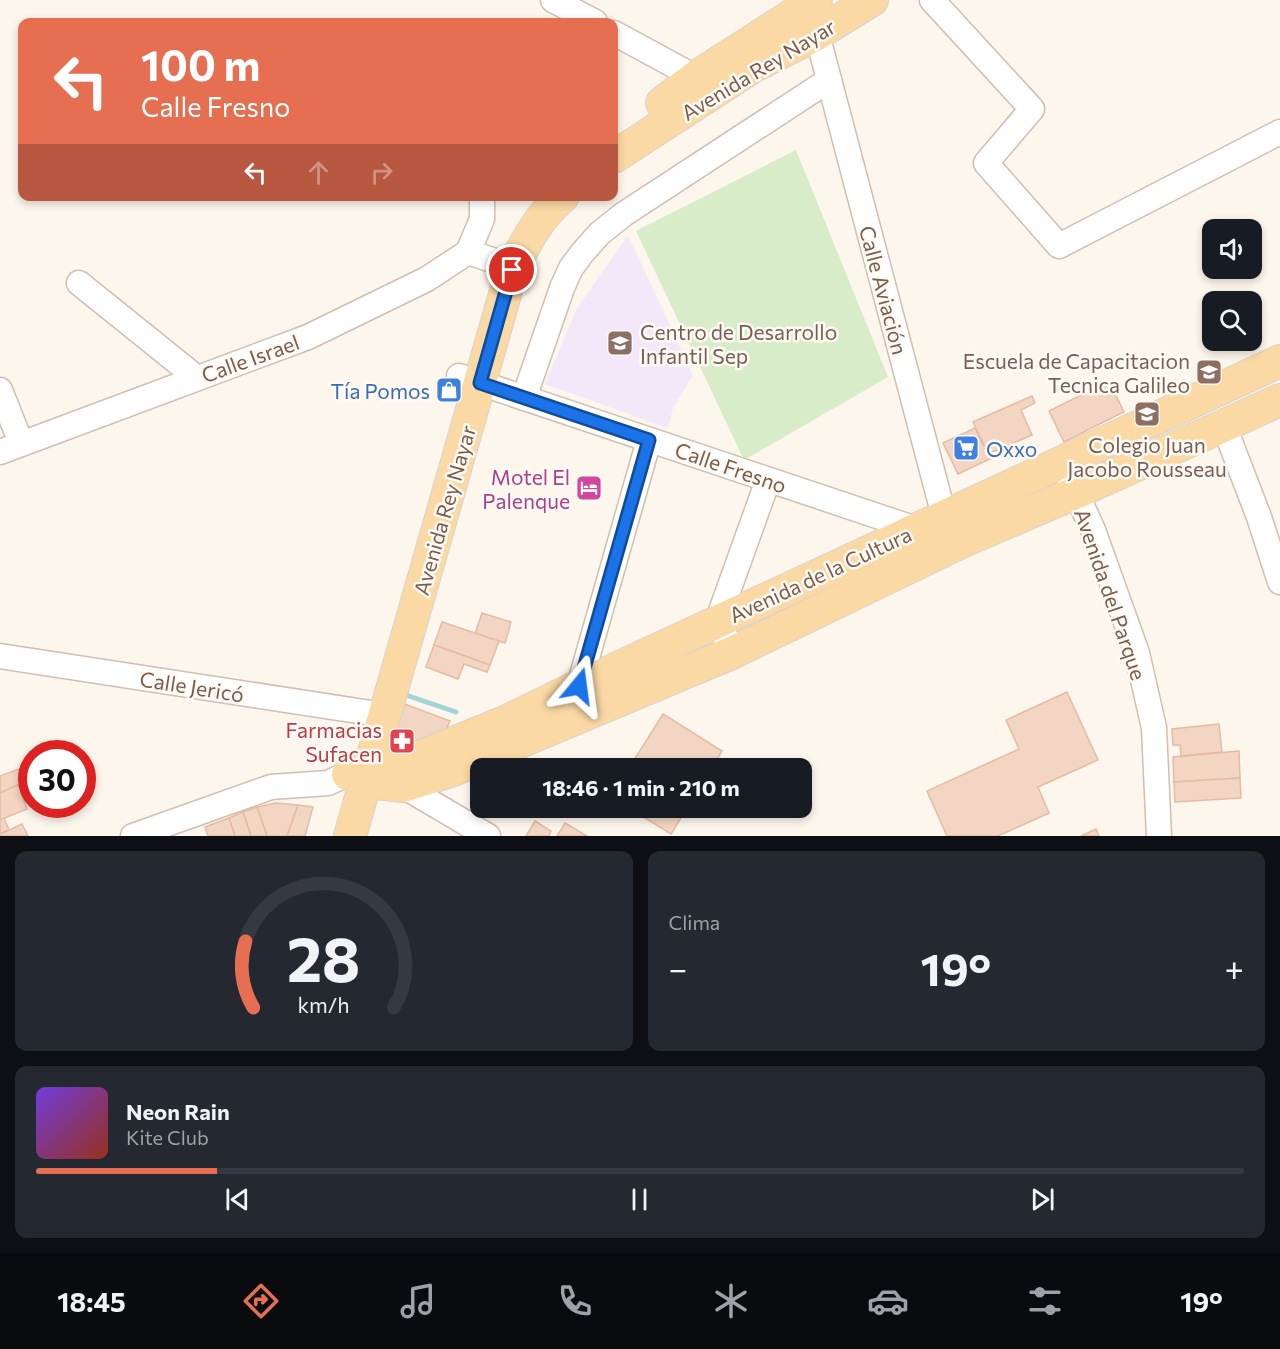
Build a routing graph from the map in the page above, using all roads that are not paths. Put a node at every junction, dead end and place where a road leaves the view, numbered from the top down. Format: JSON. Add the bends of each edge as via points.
{"nodes":[{"id":1,"x":553,"y":0,"type":"edge"},
{"id":2,"x":872,"y":0,"type":"edge"},
{"id":3,"x":932,"y":0,"type":"edge"},
{"id":4,"x":805,"y":7,"type":"edge"},
{"id":5,"x":587,"y":18,"type":"edge"},
{"id":6,"x":817,"y":34,"type":"junction"},
{"id":7,"x":618,"y":35,"type":"edge"},
{"id":8,"x":829,"y":80,"type":"junction"},
{"id":9,"x":707,"y":83,"type":"junction"},
{"id":10,"x":1280,"y":132,"type":"edge"},
{"id":11,"x":618,"y":137,"type":"edge"},
{"id":12,"x":618,"y":155,"type":"edge"},
{"id":13,"x":482,"y":201,"type":"edge"},
{"id":14,"x":534,"y":201,"type":"edge"},
{"id":15,"x":557,"y":201,"type":"edge"},
{"id":16,"x":491,"y":260,"type":"junction"},
{"id":17,"x":79,"y":283,"type":"dead end"},
{"id":18,"x":1280,"y":361,"type":"edge"},
{"id":19,"x":197,"y":378,"type":"junction"},
{"id":20,"x":470,"y":380,"type":"junction"},
{"id":21,"x":0,"y":390,"type":"edge"},
{"id":22,"x":524,"y":398,"type":"junction"},
{"id":23,"x":1280,"y":400,"type":"edge"},
{"id":24,"x":1224,"y":426,"type":"junction"},
{"id":25,"x":649,"y":440,"type":"junction"},
{"id":26,"x":11,"y":447,"type":"edge"},
{"id":27,"x":1062,"y":462,"type":"junction"},
{"id":28,"x":768,"y":480,"type":"junction"},
{"id":29,"x":1075,"y":493,"type":"junction"},
{"id":30,"x":930,"y":522,"type":"junction"},
{"id":31,"x":946,"y":550,"type":"junction"},
{"id":32,"x":1280,"y":582,"type":"edge"},
{"id":33,"x":717,"y":621,"type":"junction"},
{"id":34,"x":734,"y":652,"type":"junction"},
{"id":35,"x":0,"y":656,"type":"edge"},
{"id":36,"x":579,"y":686,"type":"junction"},
{"id":37,"x":600,"y":708,"type":"junction"},
{"id":38,"x":375,"y":714,"type":"junction"},
{"id":39,"x":449,"y":758,"type":"junction"},
{"id":40,"x":363,"y":778,"type":"junction"},
{"id":41,"x":133,"y":836,"type":"edge"},
{"id":42,"x":330,"y":836,"type":"edge"},
{"id":43,"x":350,"y":836,"type":"edge"},
{"id":44,"x":488,"y":836,"type":"edge"},
{"id":45,"x":1159,"y":836,"type":"edge"}],
"edges":[{"from":1,"to":5,"type":"street"},
{"from":2,"to":6,"type":"main road","name":"Avenida Rey Nayar"},
{"from":3,"to":10,"type":"street","via":[[1032,109],[986,163],[1059,246]]},
{"from":4,"to":6,"type":"street"},
{"from":4,"to":9,"type":"main road","name":"Avenida Rey Nayar"},
{"from":6,"to":8,"type":"street","name":"Calle Aviación"},
{"from":6,"to":9,"type":"main road","name":"Avenida Rey Nayar","via":[[754,66]]},
{"from":7,"to":9,"type":"street"},
{"from":8,"to":22,"type":"street","via":[[600,233],[571,268]]},
{"from":8,"to":30,"type":"street","name":"Calle Aviación"},
{"from":9,"to":11,"type":"main road","name":"Avenida Rey Nayar"},
{"from":9,"to":12,"type":"main road","name":"Avenida Rey Nayar"},
{"from":13,"to":16,"type":"street"},
{"from":14,"to":16,"type":"main road","name":"Avenida Rey Nayar","via":[[515,222]]},
{"from":15,"to":16,"type":"main road","name":"Avenida Rey Nayar","via":[[529,234]]},
{"from":16,"to":19,"type":"street","name":"Calle Israel","via":[[427,279],[308,337]]},
{"from":16,"to":20,"type":"main road","name":"Avenida Rey Nayar"},
{"from":17,"to":19,"type":"street"},
{"from":18,"to":27,"type":"main road","name":"Avenida de la Cultura"},
{"from":19,"to":26,"type":"street","name":"Calle Israel"},
{"from":20,"to":22,"type":"street","name":"Calle Fresno"},
{"from":20,"to":38,"type":"main road","name":"Avenida Rey Nayar"},
{"from":21,"to":26,"type":"street"},
{"from":22,"to":25,"type":"street","name":"Calle Fresno"},
{"from":23,"to":24,"type":"main road","name":"Avenida de la Cultura"},
{"from":24,"to":29,"type":"main road","name":"Avenida de la Cultura"},
{"from":24,"to":32,"type":"street"},
{"from":25,"to":28,"type":"street","name":"Calle Fresno"},
{"from":25,"to":36,"type":"street"},
{"from":27,"to":29,"type":"street","name":"Avenida del Parque"},
{"from":27,"to":30,"type":"main road","name":"Avenida de la Cultura"},
{"from":28,"to":30,"type":"street","name":"Calle Fresno"},
{"from":28,"to":33,"type":"street"},
{"from":29,"to":31,"type":"main road","name":"Avenida de la Cultura"},
{"from":29,"to":45,"type":"street","name":"Avenida del Parque","via":[[1137,653],[1154,728]]},
{"from":30,"to":31,"type":"street","name":"Calle Aviación"},
{"from":30,"to":33,"type":"main road","name":"Avenida de la Cultura"},
{"from":31,"to":34,"type":"main road","name":"Avenida de la Cultura"},
{"from":33,"to":34,"type":"street"},
{"from":33,"to":36,"type":"main road","name":"Avenida de la Cultura"},
{"from":34,"to":37,"type":"main road","name":"Avenida de la Cultura"},
{"from":35,"to":38,"type":"street","name":"Calle Jericó"},
{"from":36,"to":37,"type":"street"},
{"from":36,"to":39,"type":"main road","name":"Avenida de la Cultura","via":[[505,722]]},
{"from":37,"to":39,"type":"main road","name":"Avenida de la Cultura"},
{"from":38,"to":40,"type":"main road","name":"Avenida Rey Nayar"},
{"from":39,"to":40,"type":"main road","name":"Avenida de la Cultura"},
{"from":40,"to":41,"type":"street","via":[[272,787]]},
{"from":40,"to":42,"type":"main road","name":"Avenida Rey Nayar"},
{"from":40,"to":43,"type":"main road","name":"Avenida Rey Nayar"},
{"from":40,"to":44,"type":"street"}]}
